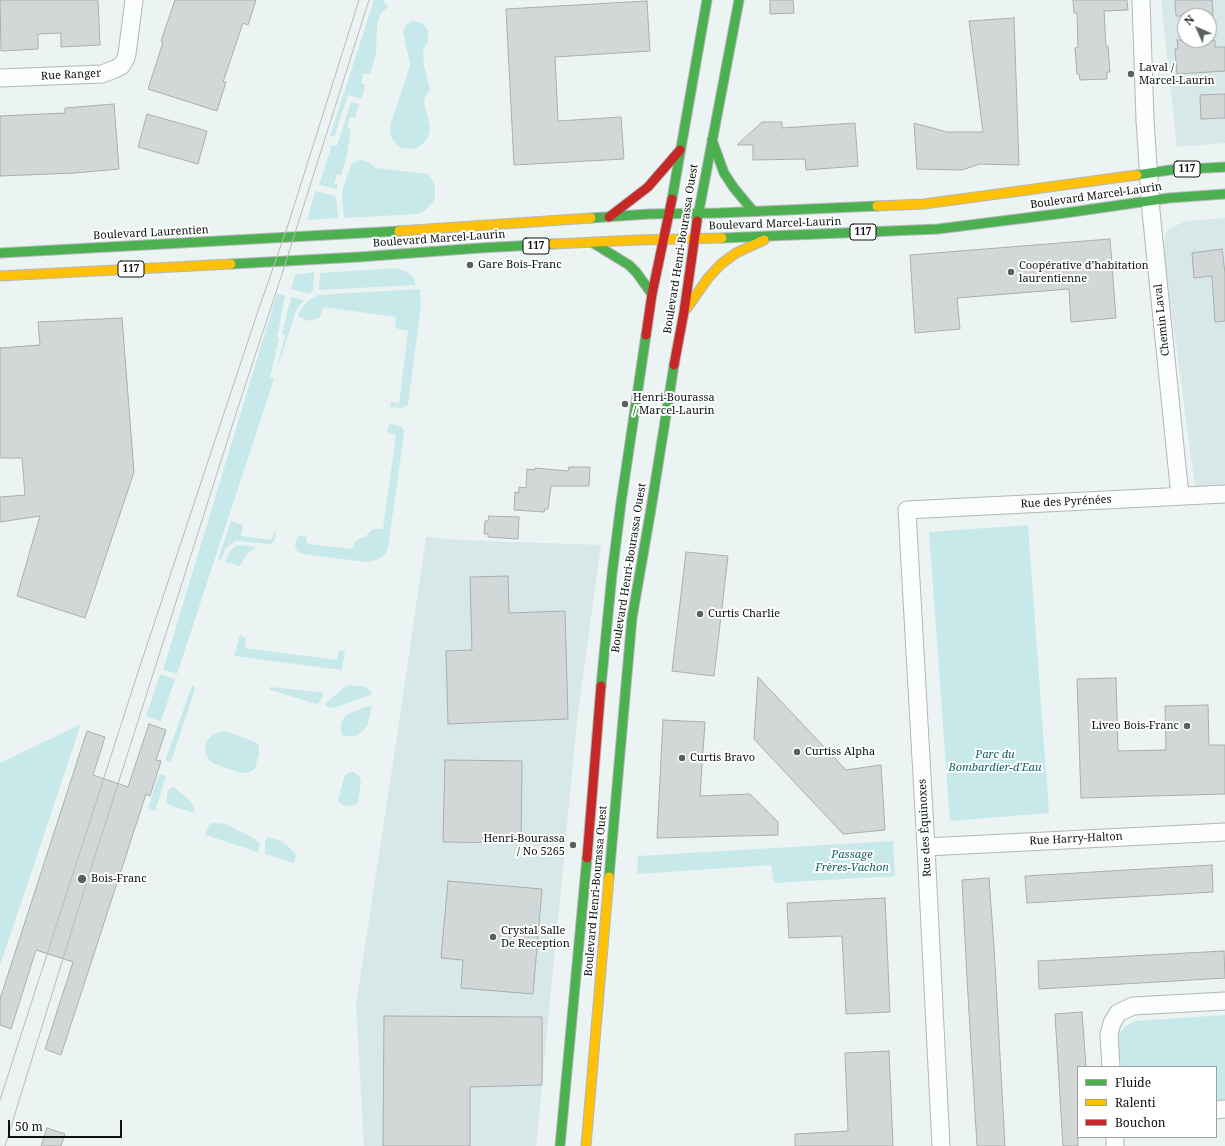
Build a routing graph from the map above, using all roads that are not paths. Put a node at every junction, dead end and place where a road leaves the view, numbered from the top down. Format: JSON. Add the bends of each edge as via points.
{"nodes":[{"id":1,"x":134,"y":0,"type":"edge"},
{"id":2,"x":707,"y":0,"type":"edge"},
{"id":3,"x":739,"y":0,"type":"edge"},
{"id":4,"x":1141,"y":0,"type":"edge"},
{"id":5,"x":0,"y":78,"type":"edge"},
{"id":6,"x":712,"y":139,"type":"junction"},
{"id":7,"x":680,"y":150,"type":"junction"},
{"id":8,"x":1225,"y":167,"type":"edge"},
{"id":9,"x":1149,"y":174,"type":"junction"},
{"id":10,"x":1225,"y":194,"type":"edge"},
{"id":11,"x":1150,"y":200,"type":"junction"},
{"id":12,"x":753,"y":211,"type":"junction"},
{"id":13,"x":698,"y":213,"type":"junction"},
{"id":14,"x":668,"y":214,"type":"junction"},
{"id":15,"x":609,"y":217,"type":"junction"},
{"id":16,"x":773,"y":236,"type":"junction"},
{"id":17,"x":304,"y":237,"type":"joint"},
{"id":18,"x":695,"y":239,"type":"junction"},
{"id":19,"x":662,"y":240,"type":"junction"},
{"id":20,"x":593,"y":243,"type":"junction"},
{"id":21,"x":0,"y":253,"type":"edge"},
{"id":22,"x":0,"y":276,"type":"edge"},
{"id":23,"x":652,"y":294,"type":"junction"},
{"id":24,"x":684,"y":312,"type":"junction"},
{"id":25,"x":1225,"y":494,"type":"edge"},
{"id":26,"x":1180,"y":496,"type":"junction"},
{"id":27,"x":907,"y":510,"type":"joint"},
{"id":28,"x":1225,"y":832,"type":"edge"},
{"id":29,"x":926,"y":847,"type":"junction"},
{"id":30,"x":1225,"y":1001,"type":"edge"},
{"id":31,"x":1111,"y":1066,"type":"edge"},
{"id":32,"x":560,"y":1146,"type":"edge"},
{"id":33,"x":586,"y":1146,"type":"edge"},
{"id":34,"x":941,"y":1146,"type":"edge"}],
"edges":[{"from":1,"to":5,"type":"street","name":"Rue Ranger","via":[[128,54],[121,66],[102,74]]},
{"from":2,"to":7,"type":"main road","name":"Boulevard Henri-Bourassa Ouest"},
{"from":3,"to":6,"type":"main road","name":"Boulevard Henri-Bourassa Ouest"},
{"from":4,"to":9,"type":"street","name":"Chemin Laval"},
{"from":6,"to":12,"type":"main road","via":[[724,174]]},
{"from":6,"to":13,"type":"main road","name":"Boulevard Henri-Bourassa Ouest"},
{"from":7,"to":14,"type":"main road","name":"Boulevard Henri-Bourassa Ouest"},
{"from":7,"to":15,"type":"main road","via":[[648,187]]},
{"from":8,"to":9,"type":"main road","name":"Boulevard Marcel-Laurin","number":"117","via":[[1170,170]]},
{"from":9,"to":11,"type":"street","name":"Chemin Laval"},
{"from":9,"to":12,"type":"main road","name":"Boulevard Marcel-Laurin","number":"117","via":[[924,204]]},
{"from":10,"to":11,"type":"main road","name":"Boulevard Marcel-Laurin","number":"117"},
{"from":11,"to":16,"type":"main road","name":"Boulevard Marcel-Laurin","number":"117","via":[[954,228]]},
{"from":11,"to":26,"type":"street","name":"Chemin Laval"},
{"from":12,"to":13,"type":"main road","name":"Boulevard Marcel-Laurin","number":"117"},
{"from":13,"to":14,"type":"main road","name":"Boulevard Marcel-Laurin","number":"117"},
{"from":13,"to":18,"type":"main road","name":"Boulevard Henri-Bourassa Ouest"},
{"from":14,"to":15,"type":"main road","name":"Boulevard Marcel-Laurin","number":"117"},
{"from":14,"to":19,"type":"main road","name":"Boulevard Henri-Bourassa Ouest"},
{"from":15,"to":17,"type":"main road","name":"Boulevard Marcel-Laurin","number":"117"},
{"from":16,"to":18,"type":"main road","name":"Boulevard Marcel-Laurin","number":"117"},
{"from":16,"to":24,"type":"main road","via":[[721,264]]},
{"from":17,"to":21,"type":"main road","name":"Boulevard Laurentien","number":"117"},
{"from":18,"to":19,"type":"main road","name":"Boulevard Marcel-Laurin","number":"117"},
{"from":18,"to":24,"type":"main road","name":"Boulevard Henri-Bourassa Ouest"},
{"from":19,"to":20,"type":"main road","name":"Boulevard Marcel-Laurin","number":"117"},
{"from":19,"to":23,"type":"main road","name":"Boulevard Henri-Bourassa Ouest"},
{"from":20,"to":22,"type":"main road","name":"Boulevard Marcel-Laurin","number":"117"},
{"from":20,"to":23,"type":"main road","via":[[629,265]]},
{"from":23,"to":32,"type":"main road","name":"Boulevard Henri-Bourassa Ouest","via":[[612,582]]},
{"from":24,"to":33,"type":"main road","name":"Boulevard Henri-Bourassa Ouest","via":[[632,618]]},
{"from":25,"to":26,"type":"street","name":"Rue des Pyrénées"},
{"from":26,"to":27,"type":"street","name":"Rue des Pyrénées"},
{"from":27,"to":29,"type":"street","name":"Rue des Équinoxes"},
{"from":28,"to":29,"type":"street","name":"Rue Harry-Halton"},
{"from":29,"to":34,"type":"street","name":"Rue des Équinoxes"},
{"from":30,"to":31,"type":"street","via":[[1133,1006],[1118,1013],[1109,1035]]}]}
